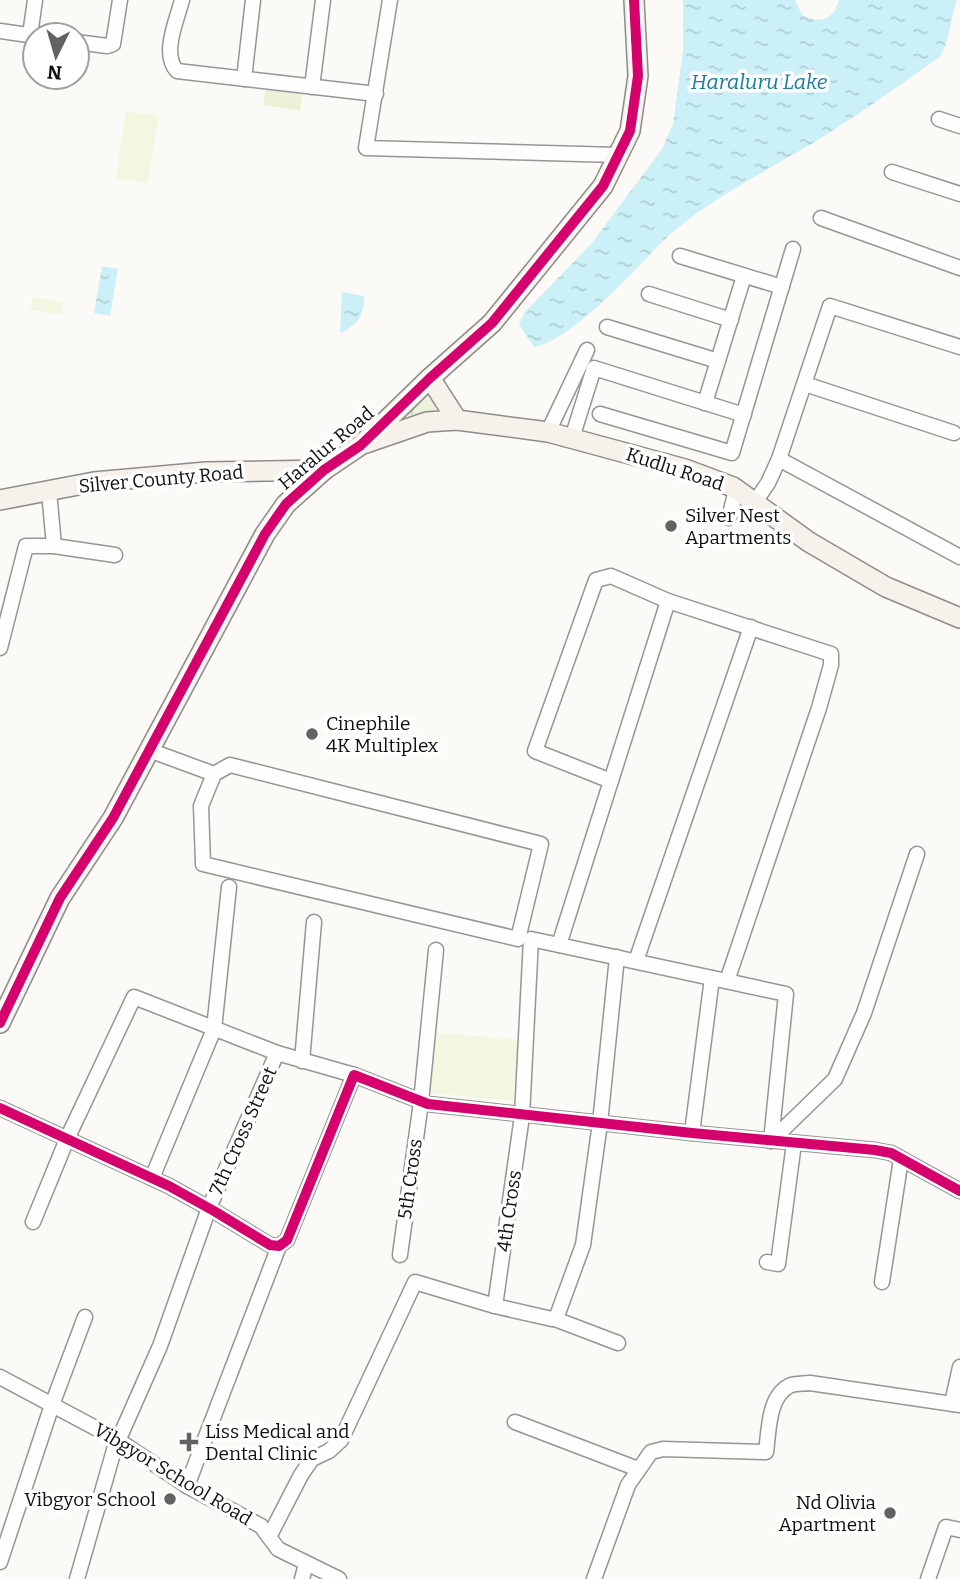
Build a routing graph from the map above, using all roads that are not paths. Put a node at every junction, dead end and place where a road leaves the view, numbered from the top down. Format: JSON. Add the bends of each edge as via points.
{"nodes":[{"id":1,"x":34,"y":0,"type":"edge"},
{"id":2,"x":120,"y":0,"type":"edge"},
{"id":3,"x":181,"y":0,"type":"edge"},
{"id":4,"x":253,"y":0,"type":"edge"},
{"id":5,"x":323,"y":0,"type":"edge"},
{"id":6,"x":390,"y":0,"type":"edge"},
{"id":7,"x":634,"y":0,"type":"edge"},
{"id":8,"x":33,"y":21,"type":"edge"},
{"id":9,"x":0,"y":31,"type":"edge"},
{"id":10,"x":21,"y":34,"type":"edge"},
{"id":11,"x":91,"y":44,"type":"edge"},
{"id":12,"x":244,"y":79,"type":"junction"},
{"id":13,"x":313,"y":87,"type":"junction"},
{"id":14,"x":376,"y":94,"type":"junction"},
{"id":15,"x":939,"y":119,"type":"dead end"},
{"id":16,"x":960,"y":126,"type":"edge"},
{"id":17,"x":618,"y":155,"type":"junction"},
{"id":18,"x":892,"y":172,"type":"dead end"},
{"id":19,"x":960,"y":194,"type":"edge"},
{"id":20,"x":821,"y":218,"type":"dead end"},
{"id":21,"x":793,"y":249,"type":"dead end"},
{"id":22,"x":680,"y":256,"type":"dead end"},
{"id":23,"x":960,"y":268,"type":"edge"},
{"id":24,"x":744,"y":276,"type":"junction"},
{"id":25,"x":782,"y":287,"type":"junction"},
{"id":26,"x":649,"y":294,"type":"dead end"},
{"id":27,"x":731,"y":320,"type":"junction"},
{"id":28,"x":607,"y":327,"type":"dead end"},
{"id":29,"x":960,"y":347,"type":"edge"},
{"id":30,"x":587,"y":351,"type":"dead end"},
{"id":31,"x":718,"y":361,"type":"junction"},
{"id":32,"x":430,"y":378,"type":"junction"},
{"id":33,"x":805,"y":384,"type":"junction"},
{"id":34,"x":705,"y":403,"type":"junction"},
{"id":35,"x":600,"y":414,"type":"dead end"},
{"id":36,"x":744,"y":415,"type":"junction"},
{"id":37,"x":457,"y":420,"type":"junction"},
{"id":38,"x":548,"y":432,"type":"junction"},
{"id":39,"x":954,"y":433,"type":"dead end"},
{"id":40,"x":572,"y":438,"type":"junction"},
{"id":41,"x":361,"y":444,"type":"junction"},
{"id":42,"x":779,"y":459,"type":"junction"},
{"id":43,"x":324,"y":470,"type":"junction"},
{"id":44,"x":736,"y":490,"type":"junction"},
{"id":45,"x":49,"y":491,"type":"junction"},
{"id":46,"x":0,"y":500,"type":"edge"},
{"id":47,"x":755,"y":502,"type":"junction"},
{"id":48,"x":729,"y":518,"type":"dead end"},
{"id":49,"x":54,"y":546,"type":"junction"},
{"id":50,"x":115,"y":555,"type":"dead end"},
{"id":51,"x":960,"y":557,"type":"edge"},
{"id":52,"x":668,"y":601,"type":"junction"},
{"id":53,"x":958,"y":613,"type":"edge"},
{"id":54,"x":751,"y":627,"type":"junction"},
{"id":55,"x":0,"y":648,"type":"edge"},
{"id":56,"x":149,"y":750,"type":"junction"},
{"id":57,"x":214,"y":774,"type":"junction"},
{"id":58,"x":611,"y":781,"type":"junction"},
{"id":59,"x":917,"y":854,"type":"dead end"},
{"id":60,"x":229,"y":887,"type":"dead end"},
{"id":61,"x":314,"y":922,"type":"dead end"},
{"id":62,"x":559,"y":945,"type":"junction"},
{"id":63,"x":436,"y":950,"type":"dead end"},
{"id":64,"x":617,"y":957,"type":"junction"},
{"id":65,"x":636,"y":961,"type":"junction"},
{"id":66,"x":712,"y":978,"type":"junction"},
{"id":67,"x":727,"y":981,"type":"junction"},
{"id":68,"x":0,"y":1023,"type":"edge"},
{"id":69,"x":214,"y":1030,"type":"junction"},
{"id":70,"x":277,"y":1054,"type":"junction"},
{"id":71,"x":302,"y":1060,"type":"junction"},
{"id":72,"x":354,"y":1075,"type":"junction"},
{"id":73,"x":421,"y":1102,"type":"junction"},
{"id":74,"x":0,"y":1108,"type":"edge"},
{"id":75,"x":522,"y":1116,"type":"junction"},
{"id":76,"x":600,"y":1123,"type":"junction"},
{"id":77,"x":692,"y":1133,"type":"junction"},
{"id":78,"x":67,"y":1139,"type":"junction"},
{"id":79,"x":771,"y":1141,"type":"junction"},
{"id":80,"x":794,"y":1143,"type":"junction"},
{"id":81,"x":901,"y":1159,"type":"junction"},
{"id":82,"x":152,"y":1178,"type":"junction"},
{"id":83,"x":960,"y":1191,"type":"edge"},
{"id":84,"x":209,"y":1208,"type":"junction"},
{"id":85,"x":33,"y":1222,"type":"dead end"},
{"id":86,"x":279,"y":1247,"type":"junction"},
{"id":87,"x":400,"y":1255,"type":"dead end"},
{"id":88,"x":767,"y":1262,"type":"dead end"},
{"id":89,"x":882,"y":1282,"type":"dead end"},
{"id":90,"x":495,"y":1306,"type":"junction"},
{"id":91,"x":85,"y":1317,"type":"dead end"},
{"id":92,"x":555,"y":1320,"type":"junction"},
{"id":93,"x":618,"y":1343,"type":"dead end"},
{"id":94,"x":960,"y":1367,"type":"edge"},
{"id":95,"x":0,"y":1377,"type":"edge"},
{"id":96,"x":956,"y":1404,"type":"edge"},
{"id":97,"x":52,"y":1405,"type":"junction"},
{"id":98,"x":515,"y":1422,"type":"dead end"},
{"id":99,"x":118,"y":1440,"type":"junction"},
{"id":100,"x":638,"y":1469,"type":"junction"},
{"id":101,"x":187,"y":1486,"type":"junction"},
{"id":102,"x":960,"y":1530,"type":"edge"},
{"id":103,"x":269,"y":1537,"type":"junction"},
{"id":104,"x":0,"y":1562,"type":"edge"},
{"id":105,"x":304,"y":1572,"type":"edge"},
{"id":106,"x":77,"y":1579,"type":"edge"},
{"id":107,"x":339,"y":1579,"type":"edge"},
{"id":108,"x":594,"y":1579,"type":"edge"},
{"id":109,"x":928,"y":1579,"type":"edge"}],
"edges":[{"from":1,"to":8,"type":"street"},
{"from":2,"to":11,"type":"street","via":[[113,44]]},
{"from":3,"to":12,"type":"street","via":[[170,51],[172,65],[177,71]]},
{"from":4,"to":12,"type":"street"},
{"from":5,"to":13,"type":"street"},
{"from":6,"to":14,"type":"street"},
{"from":7,"to":17,"type":"street","name":"Haralur Road","via":[[638,76],[630,131]]},
{"from":9,"to":10,"type":"street"},
{"from":12,"to":13,"type":"street"},
{"from":13,"to":14,"type":"street"},
{"from":14,"to":17,"type":"street","via":[[366,149]]},
{"from":15,"to":16,"type":"street"},
{"from":17,"to":32,"type":"street","name":"Haralur Road","via":[[603,186],[492,323]]},
{"from":18,"to":19,"type":"street"},
{"from":20,"to":23,"type":"street"},
{"from":21,"to":25,"type":"street"},
{"from":22,"to":24,"type":"street"},
{"from":24,"to":25,"type":"street"},
{"from":24,"to":27,"type":"street"},
{"from":25,"to":36,"type":"street"},
{"from":26,"to":27,"type":"street"},
{"from":27,"to":31,"type":"street"},
{"from":28,"to":31,"type":"street"},
{"from":29,"to":33,"type":"street","via":[[830,306]]},
{"from":30,"to":38,"type":"street"},
{"from":31,"to":34,"type":"street"},
{"from":32,"to":37,"type":"street"},
{"from":32,"to":41,"type":"street","name":"Haralur Road"},
{"from":33,"to":39,"type":"street"},
{"from":33,"to":42,"type":"street"},
{"from":34,"to":36,"type":"street"},
{"from":34,"to":40,"type":"street","via":[[594,368]]},
{"from":35,"to":36,"type":"street","via":[[732,453]]},
{"from":37,"to":38,"type":"street","name":"Kudlu Road"},
{"from":37,"to":41,"type":"street","name":"Kudlu Road","via":[[427,422]]},
{"from":38,"to":40,"type":"street","name":"Kudlu Road"},
{"from":40,"to":44,"type":"street","name":"Kudlu Road","via":[[685,469]]},
{"from":41,"to":43,"type":"street","name":"Haralur Road"},
{"from":42,"to":47,"type":"street"},
{"from":42,"to":51,"type":"street"},
{"from":43,"to":45,"type":"street","name":"Silver County Road","via":[[206,472],[94,482]]},
{"from":43,"to":56,"type":"street","name":"Haralur Road","via":[[286,504],[265,534]]},
{"from":44,"to":47,"type":"street","name":"Kudlu Road"},
{"from":44,"to":48,"type":"street"},
{"from":45,"to":46,"type":"street","name":"Silver County Road"},
{"from":45,"to":49,"type":"street"},
{"from":47,"to":53,"type":"street","name":"Kudlu Road","via":[[850,568],[886,587]]},
{"from":49,"to":50,"type":"street"},
{"from":49,"to":55,"type":"street","via":[[26,546]]},
{"from":52,"to":54,"type":"street"},
{"from":52,"to":58,"type":"street"},
{"from":52,"to":58,"type":"street","via":[[611,576],[596,580],[535,751]]},
{"from":54,"to":65,"type":"street"},
{"from":54,"to":67,"type":"street","via":[[831,654],[831,665]]},
{"from":56,"to":57,"type":"street"},
{"from":56,"to":68,"type":"street","name":"Haralur Road","via":[[113,818],[65,890]]},
{"from":57,"to":57,"type":"street","via":[[201,806],[203,864],[519,939],[541,844],[230,765]]},
{"from":58,"to":62,"type":"street"},
{"from":59,"to":79,"type":"street","via":[[864,1013],[835,1079]]},
{"from":60,"to":69,"type":"street"},
{"from":61,"to":71,"type":"street"},
{"from":62,"to":64,"type":"street"},
{"from":62,"to":75,"type":"street","name":"4th Cross","via":[[531,939]]},
{"from":63,"to":73,"type":"street","name":"5th Cross"},
{"from":64,"to":65,"type":"street"},
{"from":64,"to":76,"type":"street"},
{"from":65,"to":66,"type":"street"},
{"from":66,"to":67,"type":"street"},
{"from":66,"to":77,"type":"street"},
{"from":67,"to":79,"type":"street","via":[[786,994]]},
{"from":69,"to":70,"type":"street"},
{"from":69,"to":78,"type":"street","via":[[134,997]]},
{"from":69,"to":82,"type":"street"},
{"from":70,"to":71,"type":"street"},
{"from":70,"to":84,"type":"street","name":"7th Cross Street"},
{"from":71,"to":72,"type":"street"},
{"from":72,"to":73,"type":"street"},
{"from":72,"to":86,"type":"street","via":[[287,1240]]},
{"from":73,"to":75,"type":"street"},
{"from":73,"to":87,"type":"street","name":"5th Cross"},
{"from":74,"to":78,"type":"street"},
{"from":75,"to":76,"type":"street"},
{"from":75,"to":90,"type":"street","name":"4th Cross"},
{"from":76,"to":77,"type":"street"},
{"from":76,"to":92,"type":"street","via":[[583,1245]]},
{"from":77,"to":79,"type":"street"},
{"from":78,"to":82,"type":"street"},
{"from":78,"to":85,"type":"street"},
{"from":79,"to":80,"type":"street"},
{"from":80,"to":81,"type":"street","via":[[875,1150]]},
{"from":80,"to":88,"type":"street","via":[[778,1264]]},
{"from":81,"to":83,"type":"street"},
{"from":81,"to":89,"type":"street"},
{"from":82,"to":84,"type":"street"},
{"from":84,"to":86,"type":"street"},
{"from":84,"to":99,"type":"street","name":"7th Cross Street","via":[[160,1346]]},
{"from":86,"to":101,"type":"street"},
{"from":90,"to":92,"type":"street"},
{"from":90,"to":103,"type":"street","via":[[415,1282],[341,1440],[312,1458]]},
{"from":91,"to":97,"type":"street"},
{"from":92,"to":93,"type":"street"},
{"from":94,"to":96,"type":"street"},
{"from":95,"to":97,"type":"street","name":"Vibgyor School Road"},
{"from":96,"to":100,"type":"street","via":[[810,1383],[791,1385],[778,1394],[766,1452],[663,1449],[651,1452]]},
{"from":97,"to":99,"type":"street","name":"Vibgyor School Road"},
{"from":97,"to":104,"type":"street"},
{"from":98,"to":100,"type":"street"},
{"from":99,"to":101,"type":"street","name":"Vibgyor School Road"},
{"from":99,"to":106,"type":"street","name":"7th Cross Street"},
{"from":100,"to":108,"type":"street"},
{"from":101,"to":103,"type":"street","name":"Vibgyor School Road","via":[[261,1526]]},
{"from":102,"to":109,"type":"street","via":[[946,1527]]},
{"from":103,"to":105,"type":"street","name":"Vibgyor School Road"},
{"from":105,"to":107,"type":"street","name":"Vibgyor School Road"}]}
